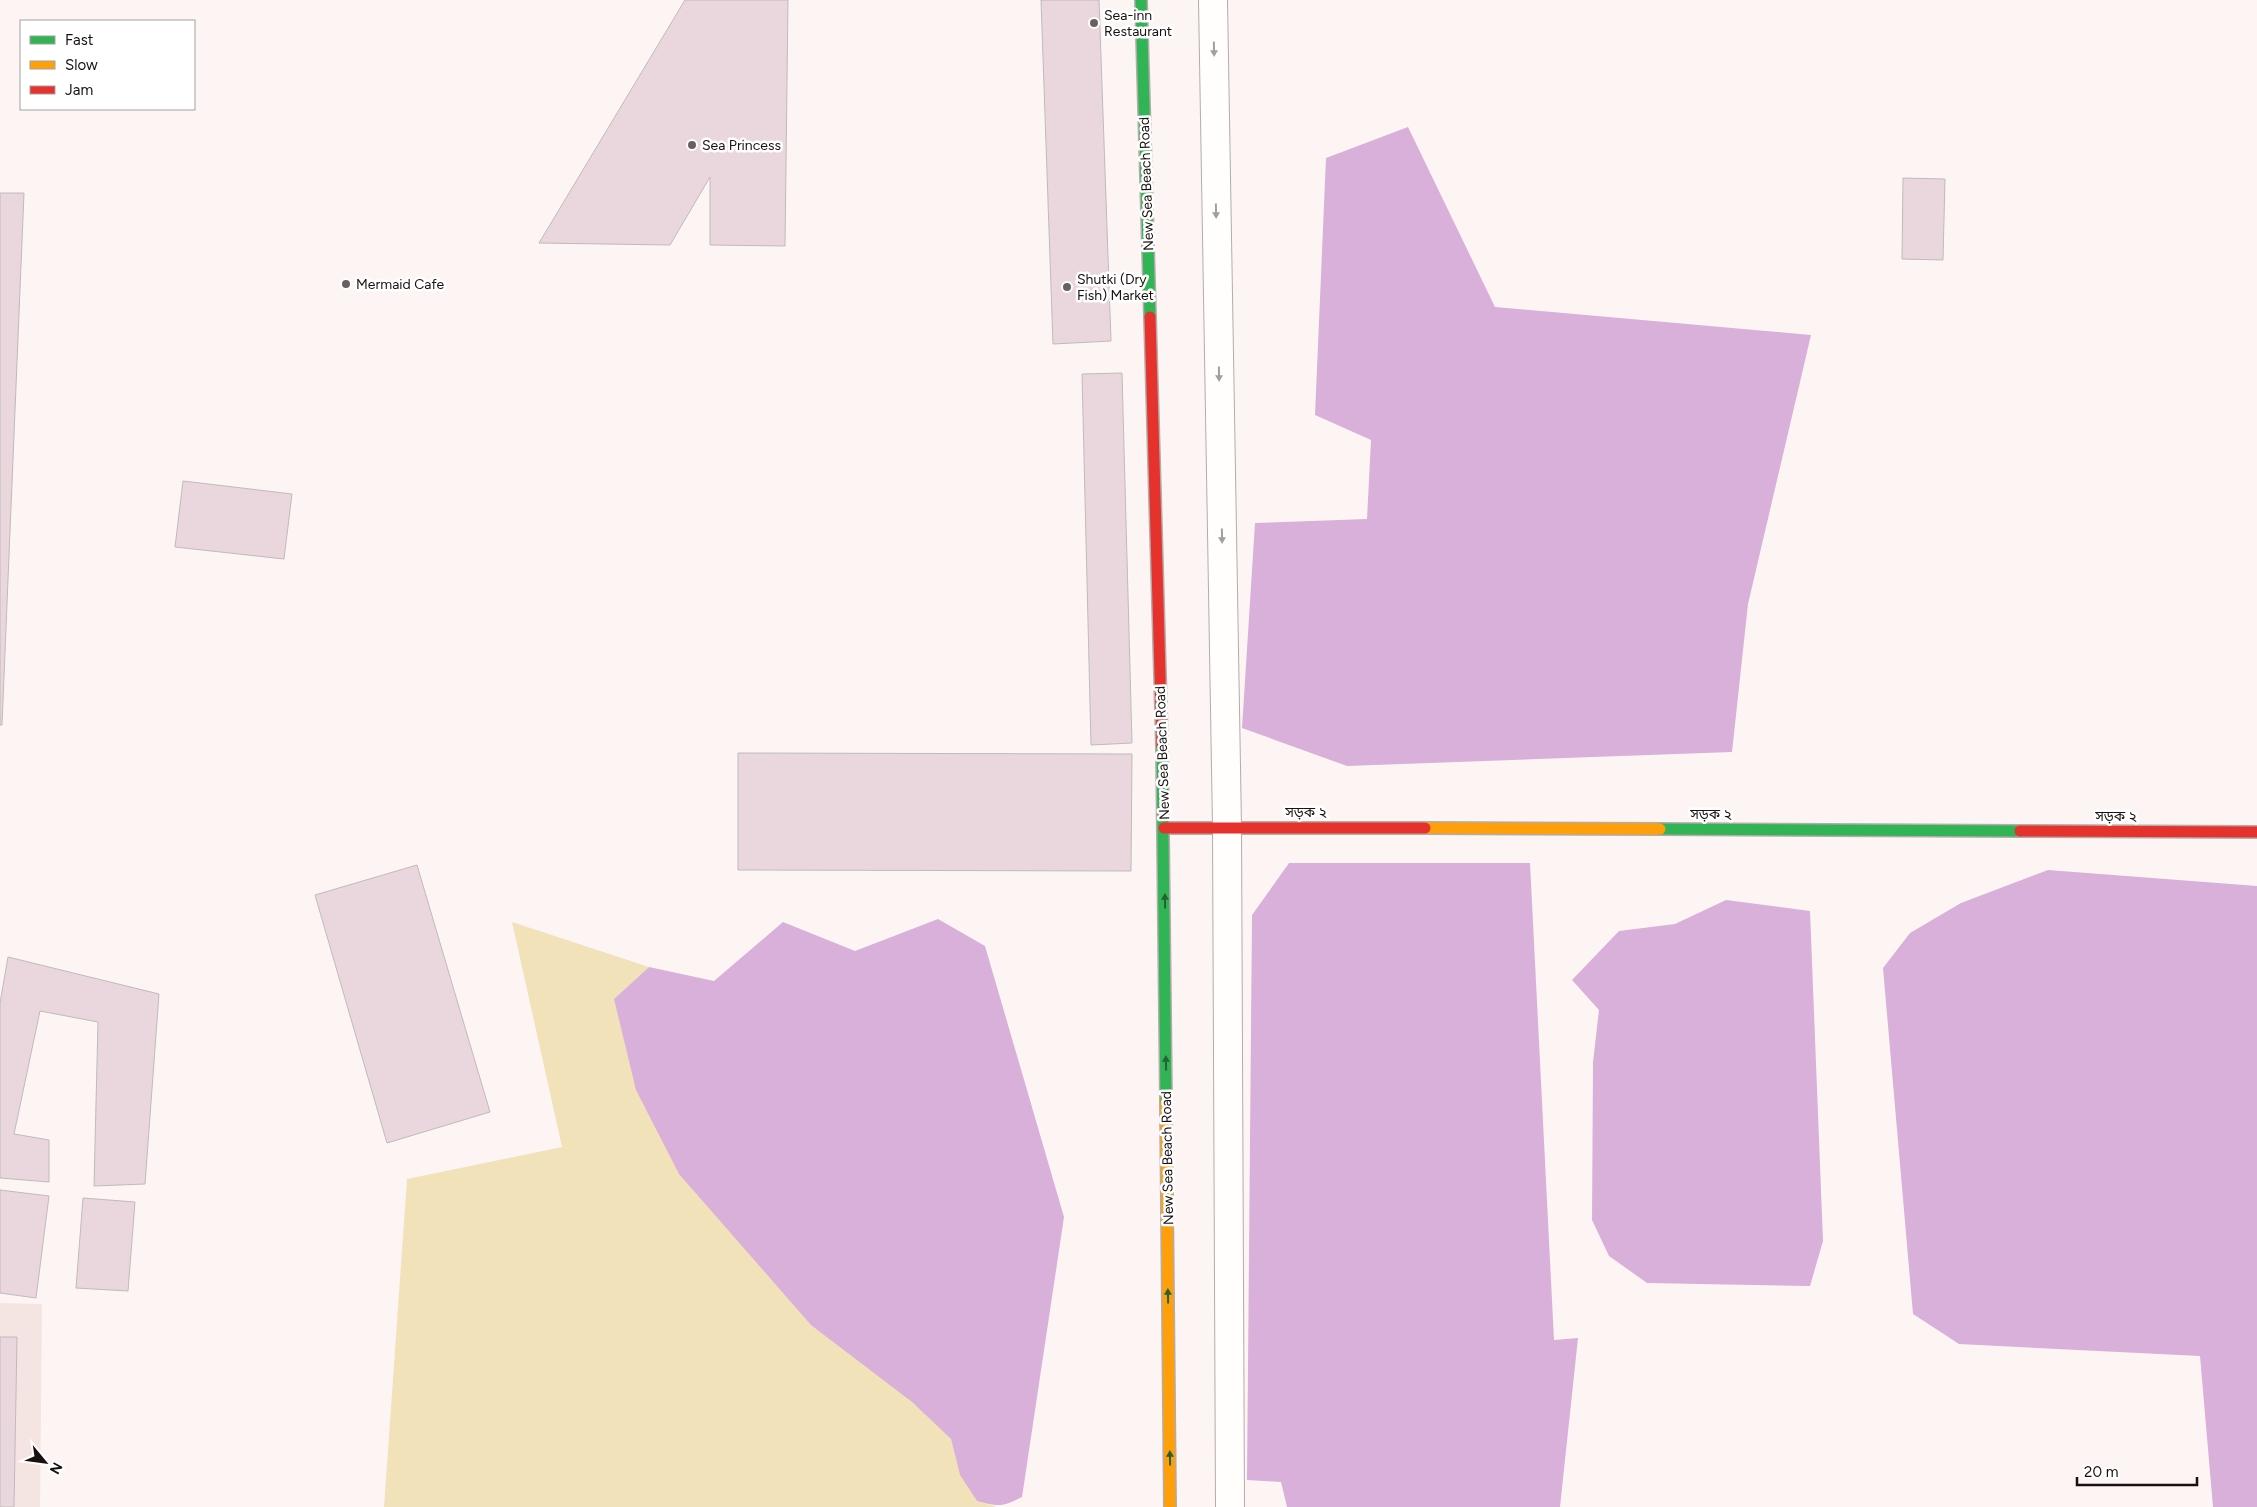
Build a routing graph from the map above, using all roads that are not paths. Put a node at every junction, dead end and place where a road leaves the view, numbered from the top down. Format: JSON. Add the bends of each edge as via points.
{"nodes":[{"id":1,"x":1140,"y":0,"type":"edge"},
{"id":2,"x":1213,"y":0,"type":"edge"},
{"id":3,"x":1227,"y":827,"type":"junction"},
{"id":4,"x":1164,"y":828,"type":"junction"},
{"id":5,"x":2257,"y":832,"type":"edge"},
{"id":6,"x":1170,"y":1507,"type":"edge"},
{"id":7,"x":1230,"y":1507,"type":"edge"}],
"edges":[{"from":1,"to":4,"type":"street","name":"New Sea Beach Road"},
{"from":2,"to":3,"type":"street","one_way":true},
{"from":3,"to":4,"type":"street","name":"সড়ক ২"},
{"from":3,"to":5,"type":"street","name":"সড়ক ২"},
{"from":3,"to":7,"type":"street"},
{"from":6,"to":4,"type":"street","name":"New Sea Beach Road","one_way":true}]}
